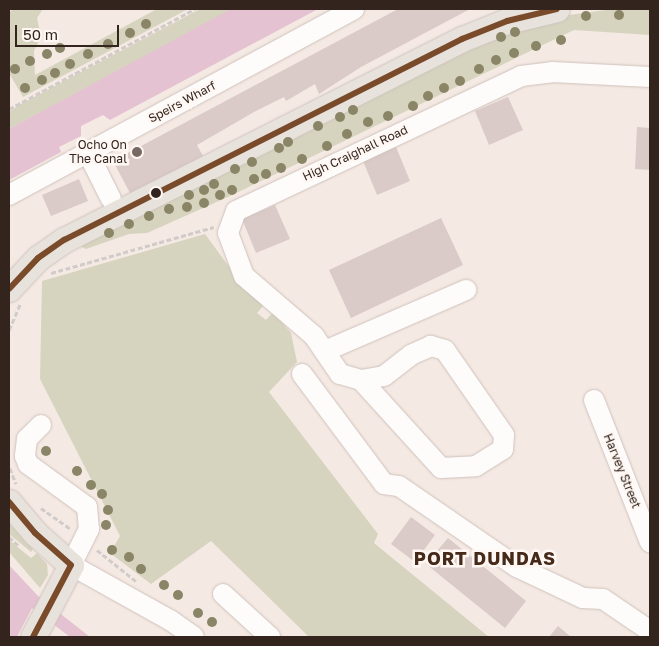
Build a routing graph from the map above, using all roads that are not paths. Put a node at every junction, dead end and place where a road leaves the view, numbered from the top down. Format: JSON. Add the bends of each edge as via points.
{"nodes":[{"id":1,"x":354,"y":9,"type":"edge"},
{"id":2,"x":556,"y":9,"type":"edge"},
{"id":3,"x":650,"y":77,"type":"edge"},
{"id":4,"x":88,"y":153,"type":"junction"},
{"id":5,"x":9,"y":195,"type":"edge"},
{"id":6,"x":111,"y":199,"type":"dead end"},
{"id":7,"x":14,"y":285,"type":"edge"},
{"id":8,"x":466,"y":290,"type":"dead end"},
{"id":9,"x":325,"y":351,"type":"junction"},
{"id":10,"x":302,"y":374,"type":"dead end"},
{"id":11,"x":362,"y":380,"type":"junction"},
{"id":12,"x":594,"y":400,"type":"dead end"},
{"id":13,"x":41,"y":425,"type":"dead end"},
{"id":14,"x":9,"y":502,"type":"edge"},
{"id":15,"x":650,"y":542,"type":"edge"},
{"id":16,"x":71,"y":565,"type":"junction"},
{"id":17,"x":223,"y":594,"type":"dead end"},
{"id":18,"x":650,"y":631,"type":"edge"},
{"id":19,"x":33,"y":637,"type":"edge"},
{"id":20,"x":194,"y":637,"type":"edge"},
{"id":21,"x":270,"y":637,"type":"edge"}],
"edges":[{"from":1,"to":4,"type":"street","name":"Speirs Wharf"},
{"from":2,"to":7,"type":"main road","via":[[508,21],[441,50],[192,179],[64,240],[38,258]]},
{"from":3,"to":9,"type":"street","name":"High Craighall Road","via":[[552,72],[521,76],[241,208],[230,222],[230,240],[244,276],[304,326]]},
{"from":4,"to":5,"type":"street","name":"Speirs Wharf"},
{"from":4,"to":6,"type":"street"},
{"from":8,"to":9,"type":"street"},
{"from":9,"to":11,"type":"street","via":[[340,374]]},
{"from":10,"to":18,"type":"street","via":[[384,484],[399,486],[517,567],[583,598],[603,599]]},
{"from":11,"to":11,"type":"street","via":[[384,376],[411,355],[431,346],[446,350],[504,435],[503,449],[476,466],[441,468]]},
{"from":12,"to":15,"type":"street","name":"Harvey Street"},
{"from":13,"to":16,"type":"street","via":[[27,439],[28,464],[87,507],[89,529]]},
{"from":14,"to":16,"type":"main road","via":[[35,532]]},
{"from":16,"to":19,"type":"main road"},
{"from":16,"to":20,"type":"street","via":[[170,620]]},
{"from":17,"to":21,"type":"street"}]}
